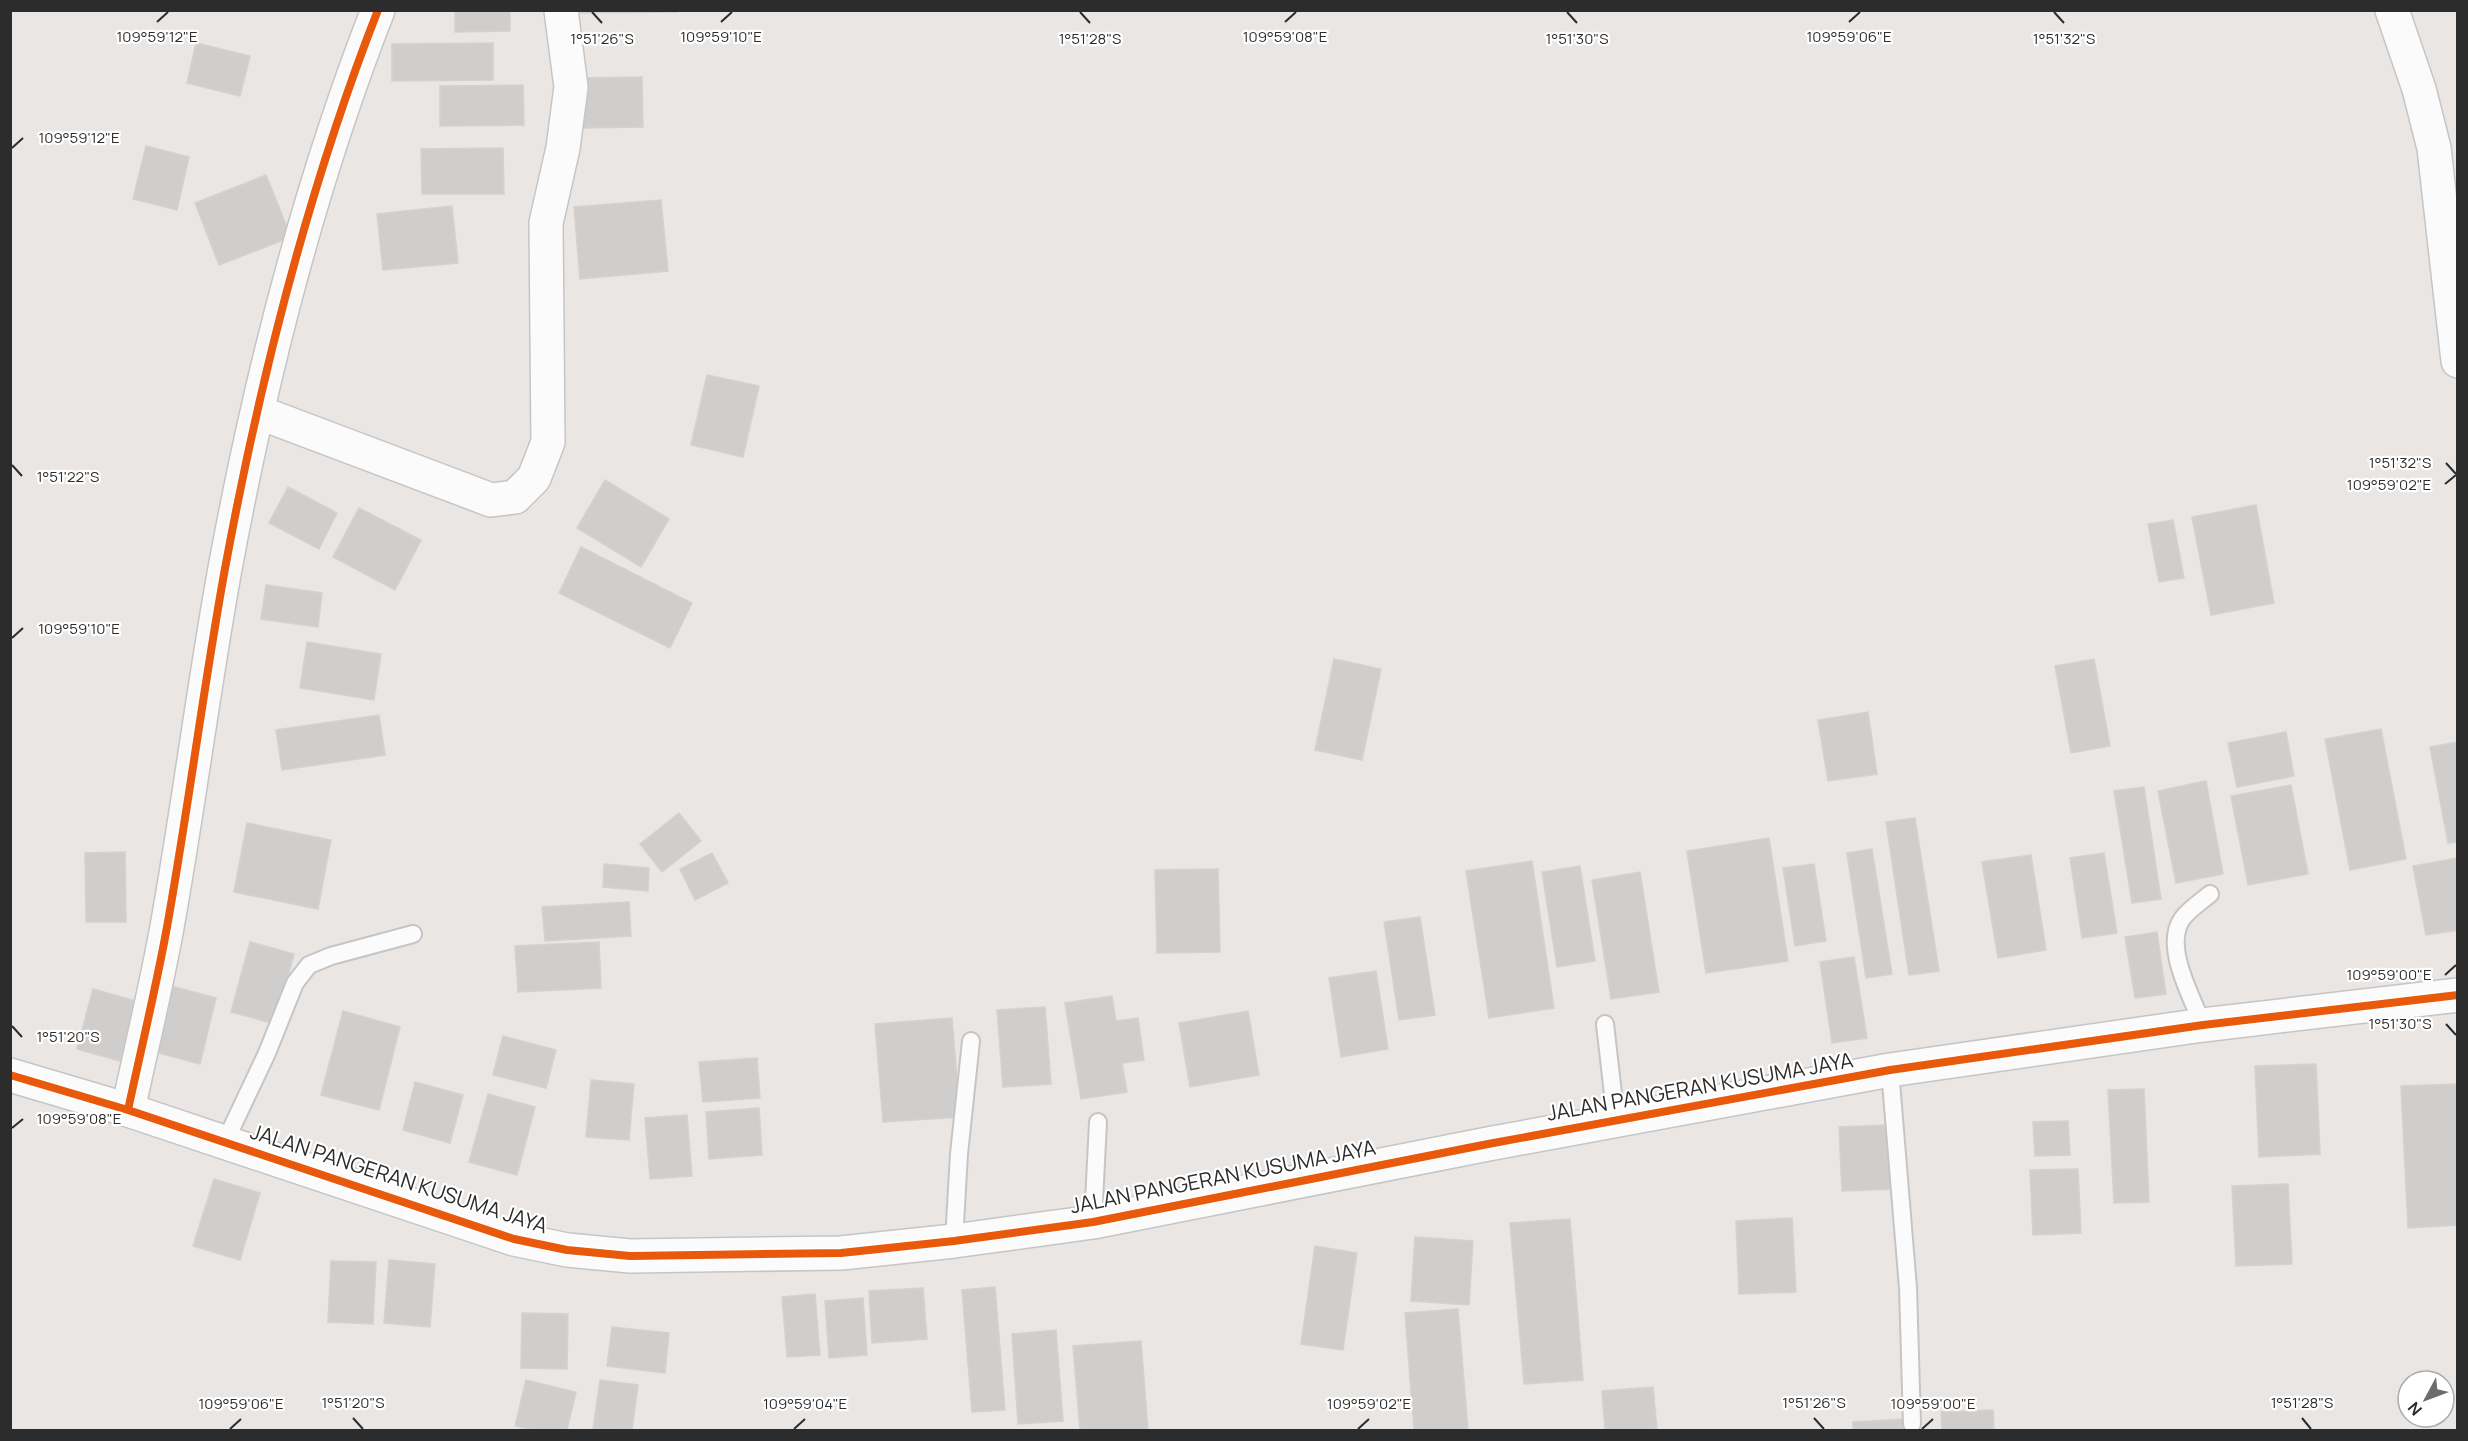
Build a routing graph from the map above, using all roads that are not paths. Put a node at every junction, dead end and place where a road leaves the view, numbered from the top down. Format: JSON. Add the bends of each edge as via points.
{"nodes":[{"id":1,"x":378,"y":10,"type":"edge"},
{"id":2,"x":561,"y":10,"type":"edge"},
{"id":3,"x":2392,"y":10,"type":"edge"},
{"id":4,"x":2457,"y":361,"type":"edge"},
{"id":5,"x":258,"y":412,"type":"junction"},
{"id":6,"x":2210,"y":894,"type":"dead end"},
{"id":7,"x":413,"y":934,"type":"dead end"},
{"id":8,"x":2457,"y":995,"type":"edge"},
{"id":9,"x":1605,"y":1024,"type":"dead end"},
{"id":10,"x":2203,"y":1025,"type":"junction"},
{"id":11,"x":971,"y":1041,"type":"dead end"},
{"id":12,"x":1890,"y":1070,"type":"junction"},
{"id":13,"x":10,"y":1075,"type":"edge"},
{"id":14,"x":128,"y":1110,"type":"junction"},
{"id":15,"x":1616,"y":1120,"type":"junction"},
{"id":16,"x":1098,"y":1122,"type":"dead end"},
{"id":17,"x":225,"y":1142,"type":"junction"},
{"id":18,"x":1094,"y":1222,"type":"junction"},
{"id":19,"x":954,"y":1241,"type":"junction"},
{"id":20,"x":1912,"y":1424,"type":"dead end"}],
"edges":[{"from":1,"to":5,"type":"street","via":[[316,188]]},
{"from":2,"to":5,"type":"street","via":[[571,87],[563,148],[546,223],[548,442],[534,478],[515,497],[491,500]]},
{"from":3,"to":4,"type":"street","via":[[2434,148]]},
{"from":5,"to":14,"type":"street","via":[[224,574],[167,930]]},
{"from":6,"to":10,"type":"lane","via":[[2182,919],[2175,941],[2178,963]]},
{"from":7,"to":17,"type":"lane","via":[[309,965],[296,983]]},
{"from":8,"to":10,"type":"street","name":"JALAN PANGERAN KUSUMA JAYA"},
{"from":9,"to":15,"type":"lane"},
{"from":10,"to":12,"type":"street","name":"JALAN PANGERAN KUSUMA JAYA"},
{"from":11,"to":19,"type":"lane"},
{"from":12,"to":15,"type":"street","name":"JALAN PANGERAN KUSUMA JAYA"},
{"from":12,"to":20,"type":"lane","via":[[1908,1288]]},
{"from":13,"to":14,"type":"street","name":"JALAN PANGERAN KUSUMA JAYA"},
{"from":14,"to":17,"type":"street","name":"JALAN PANGERAN KUSUMA JAYA"},
{"from":15,"to":18,"type":"street","name":"JALAN PANGERAN KUSUMA JAYA"},
{"from":16,"to":18,"type":"lane"},
{"from":17,"to":19,"type":"street","name":"JALAN PANGERAN KUSUMA JAYA","via":[[514,1239],[567,1250],[630,1256],[715,1256],[841,1253]]},
{"from":18,"to":19,"type":"street","name":"JALAN PANGERAN KUSUMA JAYA"}]}
